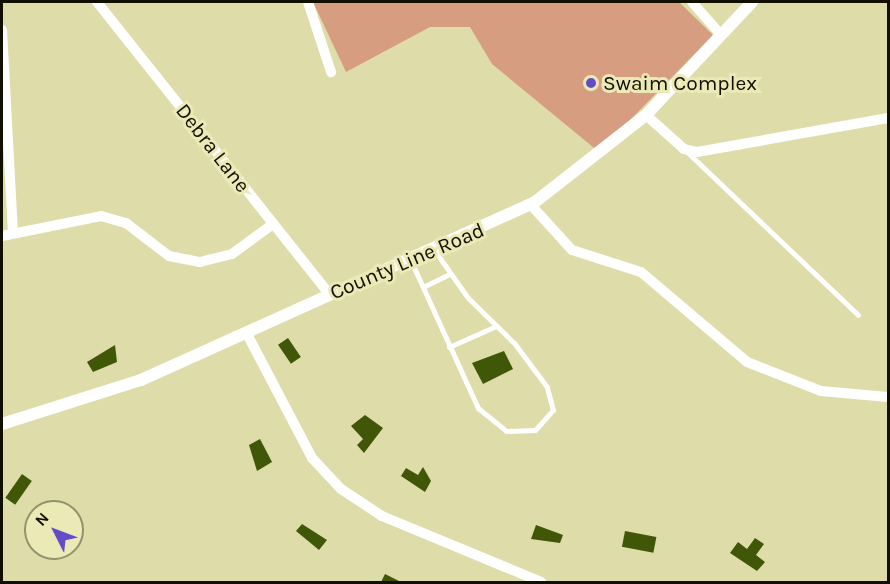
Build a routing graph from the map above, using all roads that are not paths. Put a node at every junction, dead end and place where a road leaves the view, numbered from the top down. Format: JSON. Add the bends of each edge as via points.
{"nodes":[{"id":1,"x":97,"y":2,"type":"edge"},
{"id":2,"x":308,"y":2,"type":"edge"},
{"id":3,"x":692,"y":2,"type":"edge"},
{"id":4,"x":752,"y":2,"type":"edge"},
{"id":5,"x":2,"y":30,"type":"edge"},
{"id":6,"x":721,"y":35,"type":"junction"},
{"id":7,"x":331,"y":72,"type":"dead end"},
{"id":8,"x":646,"y":115,"type":"junction"},
{"id":9,"x":888,"y":118,"type":"edge"},
{"id":10,"x":684,"y":149,"type":"junction"},
{"id":11,"x":531,"y":205,"type":"junction"},
{"id":12,"x":273,"y":224,"type":"junction"},
{"id":13,"x":13,"y":233,"type":"junction"},
{"id":14,"x":2,"y":236,"type":"edge"},
{"id":15,"x":435,"y":251,"type":"junction"},
{"id":16,"x":411,"y":261,"type":"junction"},
{"id":17,"x":450,"y":274,"type":"junction"},
{"id":18,"x":423,"y":287,"type":"junction"},
{"id":19,"x":329,"y":294,"type":"junction"},
{"id":20,"x":858,"y":315,"type":"dead end"},
{"id":21,"x":495,"y":326,"type":"junction"},
{"id":22,"x":247,"y":334,"type":"junction"},
{"id":23,"x":449,"y":347,"type":"junction"},
{"id":24,"x":888,"y":397,"type":"edge"},
{"id":25,"x":2,"y":424,"type":"edge"},
{"id":26,"x":542,"y":582,"type":"edge"}],
"edges":[{"from":1,"to":12,"type":"street","name":"Debra Lane"},
{"from":2,"to":7,"type":"street"},
{"from":3,"to":6,"type":"street"},
{"from":4,"to":6,"type":"street","name":"County Line Road"},
{"from":5,"to":13,"type":"street"},
{"from":6,"to":8,"type":"street","name":"County Line Road"},
{"from":8,"to":10,"type":"street"},
{"from":8,"to":11,"type":"street","name":"County Line Road","via":[[589,165]]},
{"from":9,"to":10,"type":"street","via":[[708,150]]},
{"from":10,"to":20,"type":"lane"},
{"from":11,"to":15,"type":"street","name":"County Line Road"},
{"from":11,"to":24,"type":"street","via":[[572,250],[641,272],[747,362],[821,391]]},
{"from":12,"to":13,"type":"street","via":[[232,254],[200,262],[169,256],[126,224],[101,216]]},
{"from":12,"to":19,"type":"street","name":"Debra Lane"},
{"from":13,"to":14,"type":"street"},
{"from":15,"to":16,"type":"street","name":"County Line Road"},
{"from":15,"to":17,"type":"lane"},
{"from":16,"to":18,"type":"lane"},
{"from":16,"to":19,"type":"street","name":"County Line Road"},
{"from":17,"to":18,"type":"lane"},
{"from":17,"to":21,"type":"lane"},
{"from":18,"to":23,"type":"lane"},
{"from":19,"to":22,"type":"street","name":"County Line Road"},
{"from":21,"to":23,"type":"lane"},
{"from":21,"to":23,"type":"lane","via":[[526,357],[552,398],[553,410],[535,430],[506,431],[491,421],[469,393]]},
{"from":22,"to":25,"type":"street","name":"County Line Road","via":[[141,380]]},
{"from":22,"to":26,"type":"street","via":[[312,458],[341,489],[382,516]]}]}
